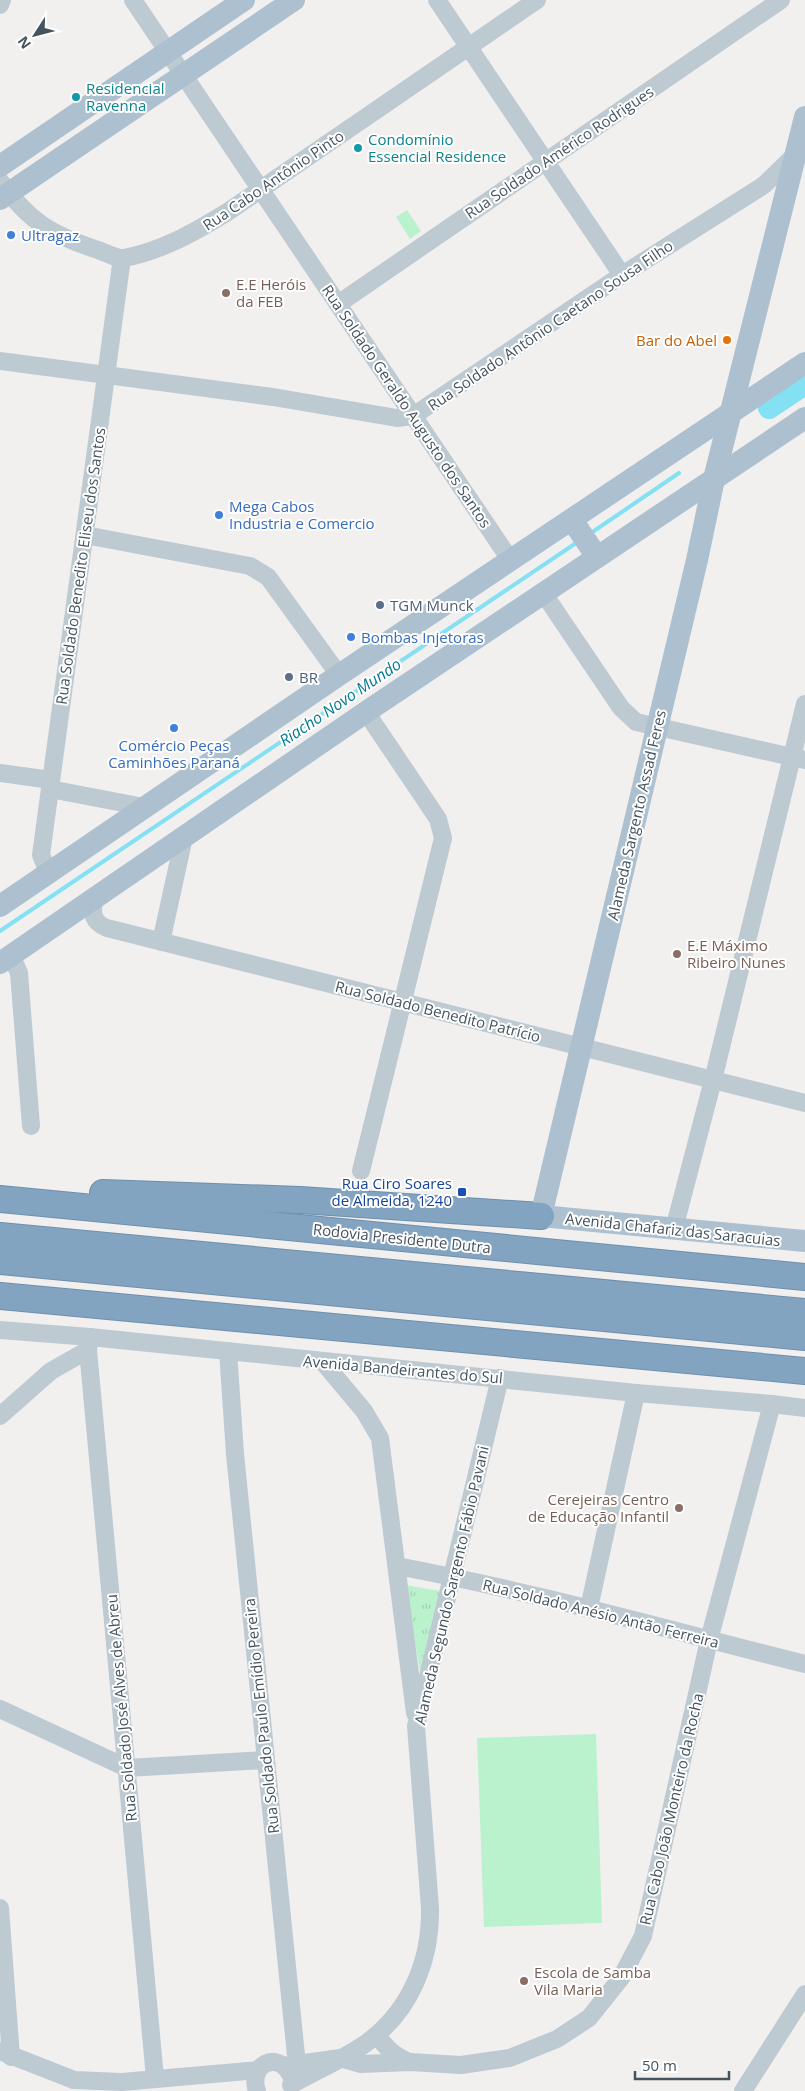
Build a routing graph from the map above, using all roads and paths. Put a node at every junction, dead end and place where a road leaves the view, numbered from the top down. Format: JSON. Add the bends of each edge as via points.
{"nodes":[{"id":1,"x":2,"y":0,"type":"edge"},
{"id":2,"x":134,"y":0,"type":"edge"},
{"id":3,"x":244,"y":0,"type":"edge"},
{"id":4,"x":294,"y":0,"type":"edge"},
{"id":5,"x":436,"y":0,"type":"edge"},
{"id":6,"x":537,"y":0,"type":"edge"},
{"id":7,"x":781,"y":0,"type":"edge"},
{"id":8,"x":0,"y":5,"type":"edge"},
{"id":9,"x":468,"y":46,"type":"junction"},
{"id":10,"x":168,"y":51,"type":"junction"},
{"id":11,"x":184,"y":74,"type":"junction"},
{"id":12,"x":805,"y":117,"type":"edge"},
{"id":13,"x":800,"y":151,"type":"edge"},
{"id":14,"x":546,"y":162,"type":"junction"},
{"id":15,"x":0,"y":166,"type":"edge"},
{"id":16,"x":261,"y":189,"type":"junction"},
{"id":17,"x":3,"y":191,"type":"edge"},
{"id":18,"x":122,"y":258,"type":"junction"},
{"id":19,"x":622,"y":275,"type":"junction"},
{"id":20,"x":338,"y":304,"type":"junction"},
{"id":21,"x":0,"y":361,"type":"edge"},
{"id":22,"x":805,"y":363,"type":"edge"},
{"id":23,"x":105,"y":375,"type":"junction"},
{"id":24,"x":413,"y":416,"type":"junction"},
{"id":25,"x":730,"y":418,"type":"junction"},
{"id":26,"x":805,"y":418,"type":"edge"},
{"id":27,"x":717,"y":468,"type":"junction"},
{"id":28,"x":574,"y":524,"type":"junction"},
{"id":29,"x":85,"y":535,"type":"junction"},
{"id":30,"x":595,"y":553,"type":"junction"},
{"id":31,"x":511,"y":561,"type":"junction"},
{"id":32,"x":544,"y":594,"type":"junction"},
{"id":33,"x":340,"y":675,"type":"junction"},
{"id":34,"x":805,"y":704,"type":"edge"},
{"id":35,"x":366,"y":712,"type":"junction"},
{"id":36,"x":657,"y":727,"type":"junction"},
{"id":37,"x":798,"y":759,"type":"edge"},
{"id":38,"x":0,"y":772,"type":"edge"},
{"id":39,"x":51,"y":784,"type":"junction"},
{"id":40,"x":144,"y":807,"type":"junction"},
{"id":41,"x":184,"y":836,"type":"junction"},
{"id":42,"x":48,"y":872,"type":"junction"},
{"id":43,"x":94,"y":898,"type":"junction"},
{"id":44,"x":0,"y":906,"type":"edge"},
{"id":45,"x":161,"y":942,"type":"junction"},
{"id":46,"x":6,"y":959,"type":"edge"},
{"id":47,"x":402,"y":1002,"type":"junction"},
{"id":48,"x":581,"y":1047,"type":"junction"},
{"id":49,"x":713,"y":1080,"type":"junction"},
{"id":50,"x":805,"y":1103,"type":"edge"},
{"id":51,"x":31,"y":1126,"type":"dead end"},
{"id":52,"x":361,"y":1171,"type":"dead end"},
{"id":53,"x":0,"y":1199,"type":"edge"},
{"id":54,"x":44,"y":1203,"type":"junction"},
{"id":55,"x":541,"y":1216,"type":"junction"},
{"id":56,"x":293,"y":1227,"type":"junction"},
{"id":57,"x":674,"y":1229,"type":"junction"},
{"id":58,"x":0,"y":1236,"type":"edge"},
{"id":59,"x":805,"y":1241,"type":"edge"},
{"id":60,"x":53,"y":1253,"type":"junction"},
{"id":61,"x":0,"y":1260,"type":"edge"},
{"id":62,"x":805,"y":1277,"type":"edge"},
{"id":63,"x":0,"y":1296,"type":"edge"},
{"id":64,"x":805,"y":1312,"type":"edge"},
{"id":65,"x":0,"y":1330,"type":"edge"},
{"id":66,"x":805,"y":1337,"type":"edge"},
{"id":67,"x":89,"y":1343,"type":"junction"},
{"id":68,"x":228,"y":1351,"type":"junction"},
{"id":69,"x":585,"y":1352,"type":"junction"},
{"id":70,"x":324,"y":1362,"type":"junction"},
{"id":71,"x":805,"y":1371,"type":"edge"},
{"id":72,"x":500,"y":1378,"type":"junction"},
{"id":73,"x":636,"y":1393,"type":"junction"},
{"id":74,"x":772,"y":1404,"type":"junction"},
{"id":75,"x":805,"y":1408,"type":"edge"},
{"id":76,"x":0,"y":1416,"type":"edge"},
{"id":77,"x":397,"y":1566,"type":"junction"},
{"id":78,"x":452,"y":1576,"type":"junction"},
{"id":79,"x":589,"y":1608,"type":"junction"},
{"id":80,"x":709,"y":1640,"type":"junction"},
{"id":81,"x":805,"y":1664,"type":"edge"},
{"id":82,"x":0,"y":1709,"type":"edge"},
{"id":83,"x":416,"y":1726,"type":"junction"},
{"id":84,"x":265,"y":1760,"type":"junction"},
{"id":85,"x":127,"y":1768,"type":"junction"},
{"id":86,"x":0,"y":1908,"type":"edge"},
{"id":87,"x":805,"y":1994,"type":"edge"},
{"id":88,"x":377,"y":2034,"type":"junction"},
{"id":89,"x":5,"y":2054,"type":"edge"},
{"id":90,"x":340,"y":2058,"type":"junction"},
{"id":91,"x":410,"y":2062,"type":"junction"},
{"id":92,"x":258,"y":2070,"type":"junction"},
{"id":93,"x":291,"y":2077,"type":"edge"},
{"id":94,"x":155,"y":2078,"type":"junction"},
{"id":95,"x":257,"y":2090,"type":"edge"},
{"id":96,"x":743,"y":2091,"type":"edge"}],
"edges":[{"from":1,"to":8,"type":"street"},
{"from":2,"to":10,"type":"street","name":"Rua Soldado Geraldo Augusto dos Santos"},
{"from":3,"to":10,"type":"main road"},
{"from":4,"to":11,"type":"main road"},
{"from":5,"to":9,"type":"street"},
{"from":6,"to":9,"type":"street","name":"Rua Cabo Antônio Pinto"},
{"from":7,"to":14,"type":"street","name":"Rua Soldado Américo Rodrigues"},
{"from":9,"to":14,"type":"street"},
{"from":9,"to":16,"type":"street","name":"Rua Cabo Antônio Pinto"},
{"from":10,"to":11,"type":"street","name":"Rua Soldado Geraldo Augusto dos Santos"},
{"from":10,"to":15,"type":"main road"},
{"from":11,"to":16,"type":"street","name":"Rua Soldado Geraldo Augusto dos Santos"},
{"from":11,"to":17,"type":"main road"},
{"from":12,"to":13,"type":"main road","name":"Alameda Sargento Assad Feres"},
{"from":13,"to":19,"type":"street","name":"Rua Soldado Antônio Caetano Sousa Filho","via":[[764,185]]},
{"from":13,"to":25,"type":"main road","name":"Alameda Sargento Assad Feres"},
{"from":14,"to":19,"type":"street"},
{"from":14,"to":20,"type":"street","name":"Rua Soldado Américo Rodrigues"},
{"from":16,"to":18,"type":"street","name":"Rua Cabo Antônio Pinto","via":[[194,233]]},
{"from":16,"to":20,"type":"street","name":"Rua Soldado Geraldo Augusto dos Santos"},
{"from":17,"to":18,"type":"street","via":[[38,224]]},
{"from":18,"to":23,"type":"street","name":"Rua Soldado Benedito Eliseu dos Santos"},
{"from":19,"to":24,"type":"street","name":"Rua Soldado Antônio Caetano Sousa Filho"},
{"from":20,"to":24,"type":"street","name":"Rua Soldado Geraldo Augusto dos Santos"},
{"from":21,"to":23,"type":"street","name":"Rua Soldado Antônio Caetano Sousa Filho"},
{"from":22,"to":25,"type":"main road"},
{"from":23,"to":24,"type":"street","name":"Rua Soldado Antônio Caetano Sousa Filho","via":[[273,397],[397,418]]},
{"from":23,"to":29,"type":"street","name":"Rua Soldado Benedito Eliseu dos Santos"},
{"from":24,"to":31,"type":"street","name":"Rua Soldado Geraldo Augusto dos Santos"},
{"from":25,"to":27,"type":"main road","name":"Alameda Sargento Assad Feres"},
{"from":25,"to":28,"type":"main road"},
{"from":26,"to":27,"type":"main road"},
{"from":27,"to":30,"type":"main road"},
{"from":27,"to":36,"type":"main road","name":"Alameda Sargento Assad Feres"},
{"from":28,"to":30,"type":"main road"},
{"from":28,"to":31,"type":"main road"},
{"from":29,"to":33,"type":"street","via":[[250,566],[268,577]]},
{"from":29,"to":39,"type":"street","name":"Rua Soldado Benedito Eliseu dos Santos"},
{"from":30,"to":32,"type":"main road"},
{"from":31,"to":33,"type":"main road"},
{"from":32,"to":35,"type":"main road"},
{"from":32,"to":36,"type":"street","via":[[621,708],[636,722]]},
{"from":33,"to":40,"type":"main road"},
{"from":34,"to":37,"type":"street"},
{"from":35,"to":41,"type":"main road"},
{"from":35,"to":47,"type":"street","via":[[442,828],[441,847]]},
{"from":36,"to":37,"type":"street"},
{"from":36,"to":48,"type":"main road","name":"Alameda Sargento Assad Feres"},
{"from":37,"to":49,"type":"street"},
{"from":38,"to":39,"type":"street"},
{"from":39,"to":40,"type":"street"},
{"from":39,"to":42,"type":"street","name":"Rua Soldado Benedito Eliseu dos Santos","via":[[41,855]]},
{"from":40,"to":42,"type":"main road"},
{"from":41,"to":43,"type":"main road"},
{"from":41,"to":45,"type":"street"},
{"from":42,"to":44,"type":"main road"},
{"from":43,"to":45,"type":"street","name":"Rua Soldado Benedito Patrício","via":[[92,916],[98,924]]},
{"from":43,"to":46,"type":"main road"},
{"from":45,"to":47,"type":"street","name":"Rua Soldado Benedito Patrício"},
{"from":46,"to":51,"type":"street","via":[[19,973]]},
{"from":47,"to":48,"type":"street","name":"Rua Soldado Benedito Patrício"},
{"from":47,"to":52,"type":"street"},
{"from":48,"to":49,"type":"street","name":"Rua Soldado Benedito Patrício"},
{"from":48,"to":55,"type":"main road","name":"Alameda Sargento Assad Feres"},
{"from":49,"to":50,"type":"street","name":"Rua Soldado Benedito Patrício"},
{"from":49,"to":57,"type":"street"},
{"from":53,"to":54,"type":"highway","name":"Rodovia Presidente Dutra"},
{"from":54,"to":55,"type":"highway","via":[[76,1194],[126,1192]]},
{"from":54,"to":56,"type":"highway","name":"Rodovia Presidente Dutra"},
{"from":55,"to":57,"type":"main road","name":"Avenida Chafariz das Saracuias"},
{"from":56,"to":60,"type":"highway","via":[[269,1240],[79,1232]]},
{"from":56,"to":62,"type":"highway","name":"Rodovia Presidente Dutra"},
{"from":57,"to":59,"type":"main road","name":"Avenida Chafariz das Saracuias"},
{"from":58,"to":60,"type":"highway"},
{"from":60,"to":61,"type":"highway"},
{"from":60,"to":64,"type":"highway"},
{"from":60,"to":66,"type":"highway"},
{"from":60,"to":69,"type":"highway","via":[[81,1279],[553,1338]]},
{"from":63,"to":69,"type":"highway"},
{"from":65,"to":67,"type":"street","name":"Avenida Bandeirantes do Sul"},
{"from":67,"to":68,"type":"street","name":"Avenida Bandeirantes do Sul"},
{"from":67,"to":76,"type":"street"},
{"from":67,"to":85,"type":"street","name":"Rua Soldado José Alves de Abreu"},
{"from":68,"to":70,"type":"street","name":"Avenida Bandeirantes do Sul"},
{"from":68,"to":84,"type":"street","name":"Rua Soldado Paulo Emídio Pereira"},
{"from":69,"to":71,"type":"highway"},
{"from":70,"to":72,"type":"street","name":"Avenida Bandeirantes do Sul"},
{"from":70,"to":77,"type":"street","via":[[364,1411],[380,1438]]},
{"from":72,"to":73,"type":"street","name":"Avenida Bandeirantes do Sul"},
{"from":72,"to":78,"type":"street","name":"Alameda Segundo Sargento Fábio Pavani"},
{"from":73,"to":74,"type":"street","name":"Avenida Bandeirantes do Sul"},
{"from":73,"to":79,"type":"street"},
{"from":74,"to":75,"type":"street","name":"Avenida Bandeirantes do Sul"},
{"from":74,"to":80,"type":"street","name":"Rua Cabo João Monteiro da Rocha"},
{"from":77,"to":78,"type":"street","name":"Rua Soldado Anésio Antão Ferreira"},
{"from":77,"to":83,"type":"street"},
{"from":78,"to":79,"type":"street","name":"Rua Soldado Anésio Antão Ferreira"},
{"from":78,"to":83,"type":"street","name":"Alameda Segundo Sargento Fábio Pavani"},
{"from":79,"to":80,"type":"street","name":"Rua Soldado Anésio Antão Ferreira"},
{"from":80,"to":81,"type":"street","name":"Rua Soldado Anésio Antão Ferreira"},
{"from":80,"to":91,"type":"street","name":"Rua Cabo João Monteiro da Rocha","via":[[643,1936],[621,1978],[589,2018],[557,2039],[510,2058],[461,2065]]},
{"from":82,"to":85,"type":"street"},
{"from":83,"to":88,"type":"street","name":"Alameda Segundo Sargento Fábio Pavani","via":[[430,1931],[419,1975],[399,2011]]},
{"from":84,"to":85,"type":"street"},
{"from":84,"to":93,"type":"street","name":"Rua Soldado Paulo Emídio Pereira"},
{"from":85,"to":94,"type":"street","name":"Rua Soldado José Alves de Abreu"},
{"from":86,"to":89,"type":"street"},
{"from":87,"to":96,"type":"street"},
{"from":88,"to":90,"type":"street","name":"Alameda Segundo Sargento Fábio Pavani"},
{"from":88,"to":91,"type":"street","name":"Rua Cabo João Monteiro da Rocha","via":[[396,2056]]},
{"from":89,"to":94,"type":"street","via":[[74,2080],[122,2082]]},
{"from":90,"to":91,"type":"street","name":"Rua Cabo João Monteiro da Rocha","via":[[361,2064]]},
{"from":90,"to":93,"type":"street","name":"Alameda Segundo Sargento Fábio Pavani"},
{"from":92,"to":93,"type":"street","via":[[264,2064],[275,2062]]},
{"from":92,"to":94,"type":"street"},
{"from":92,"to":95,"type":"street","via":[[254,2078]]}]}
